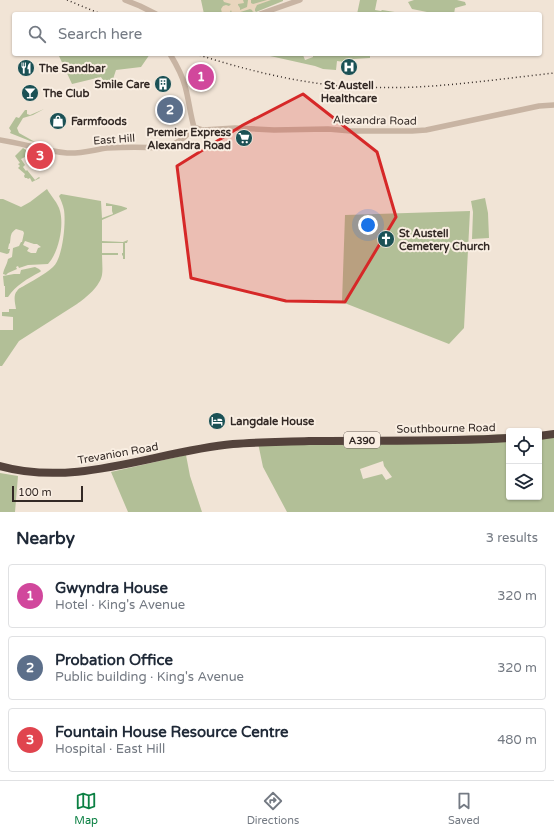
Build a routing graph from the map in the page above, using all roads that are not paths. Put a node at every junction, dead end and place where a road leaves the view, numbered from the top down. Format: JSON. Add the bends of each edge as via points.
{"nodes":[{"id":1,"x":125,"y":0,"type":"edge"},
{"id":2,"x":300,"y":0,"type":"edge"},
{"id":3,"x":152,"y":12,"type":"edge"},
{"id":4,"x":266,"y":12,"type":"edge"},
{"id":5,"x":171,"y":56,"type":"edge"},
{"id":6,"x":554,"y":104,"type":"edge"},
{"id":7,"x":194,"y":127,"type":"junction"},
{"id":8,"x":0,"y":140,"type":"edge"},
{"id":9,"x":554,"y":434,"type":"edge"},
{"id":10,"x":542,"y":436,"type":"edge"},
{"id":11,"x":506,"y":438,"type":"edge"},
{"id":12,"x":215,"y":446,"type":"joint"},
{"id":13,"x":0,"y":466,"type":"edge"}],
"edges":[{"from":1,"to":3,"type":"street"},
{"from":2,"to":4,"type":"street"},
{"from":5,"to":7,"type":"street","via":[[185,84]]},
{"from":6,"to":7,"type":"street","name":"Alexandra Road","via":[[412,131],[235,128],[203,130]]},
{"from":7,"to":8,"type":"street","name":"East Hill","via":[[182,139],[162,148],[108,148],[72,153]]},
{"from":9,"to":10,"type":"highway"},
{"from":11,"to":12,"type":"highway","name":"Southbourne Road","number":"A390","via":[[273,442]]},
{"from":12,"to":13,"type":"highway","name":"Trevanion Road","number":"A390","via":[[79,472],[33,473]]}]}
